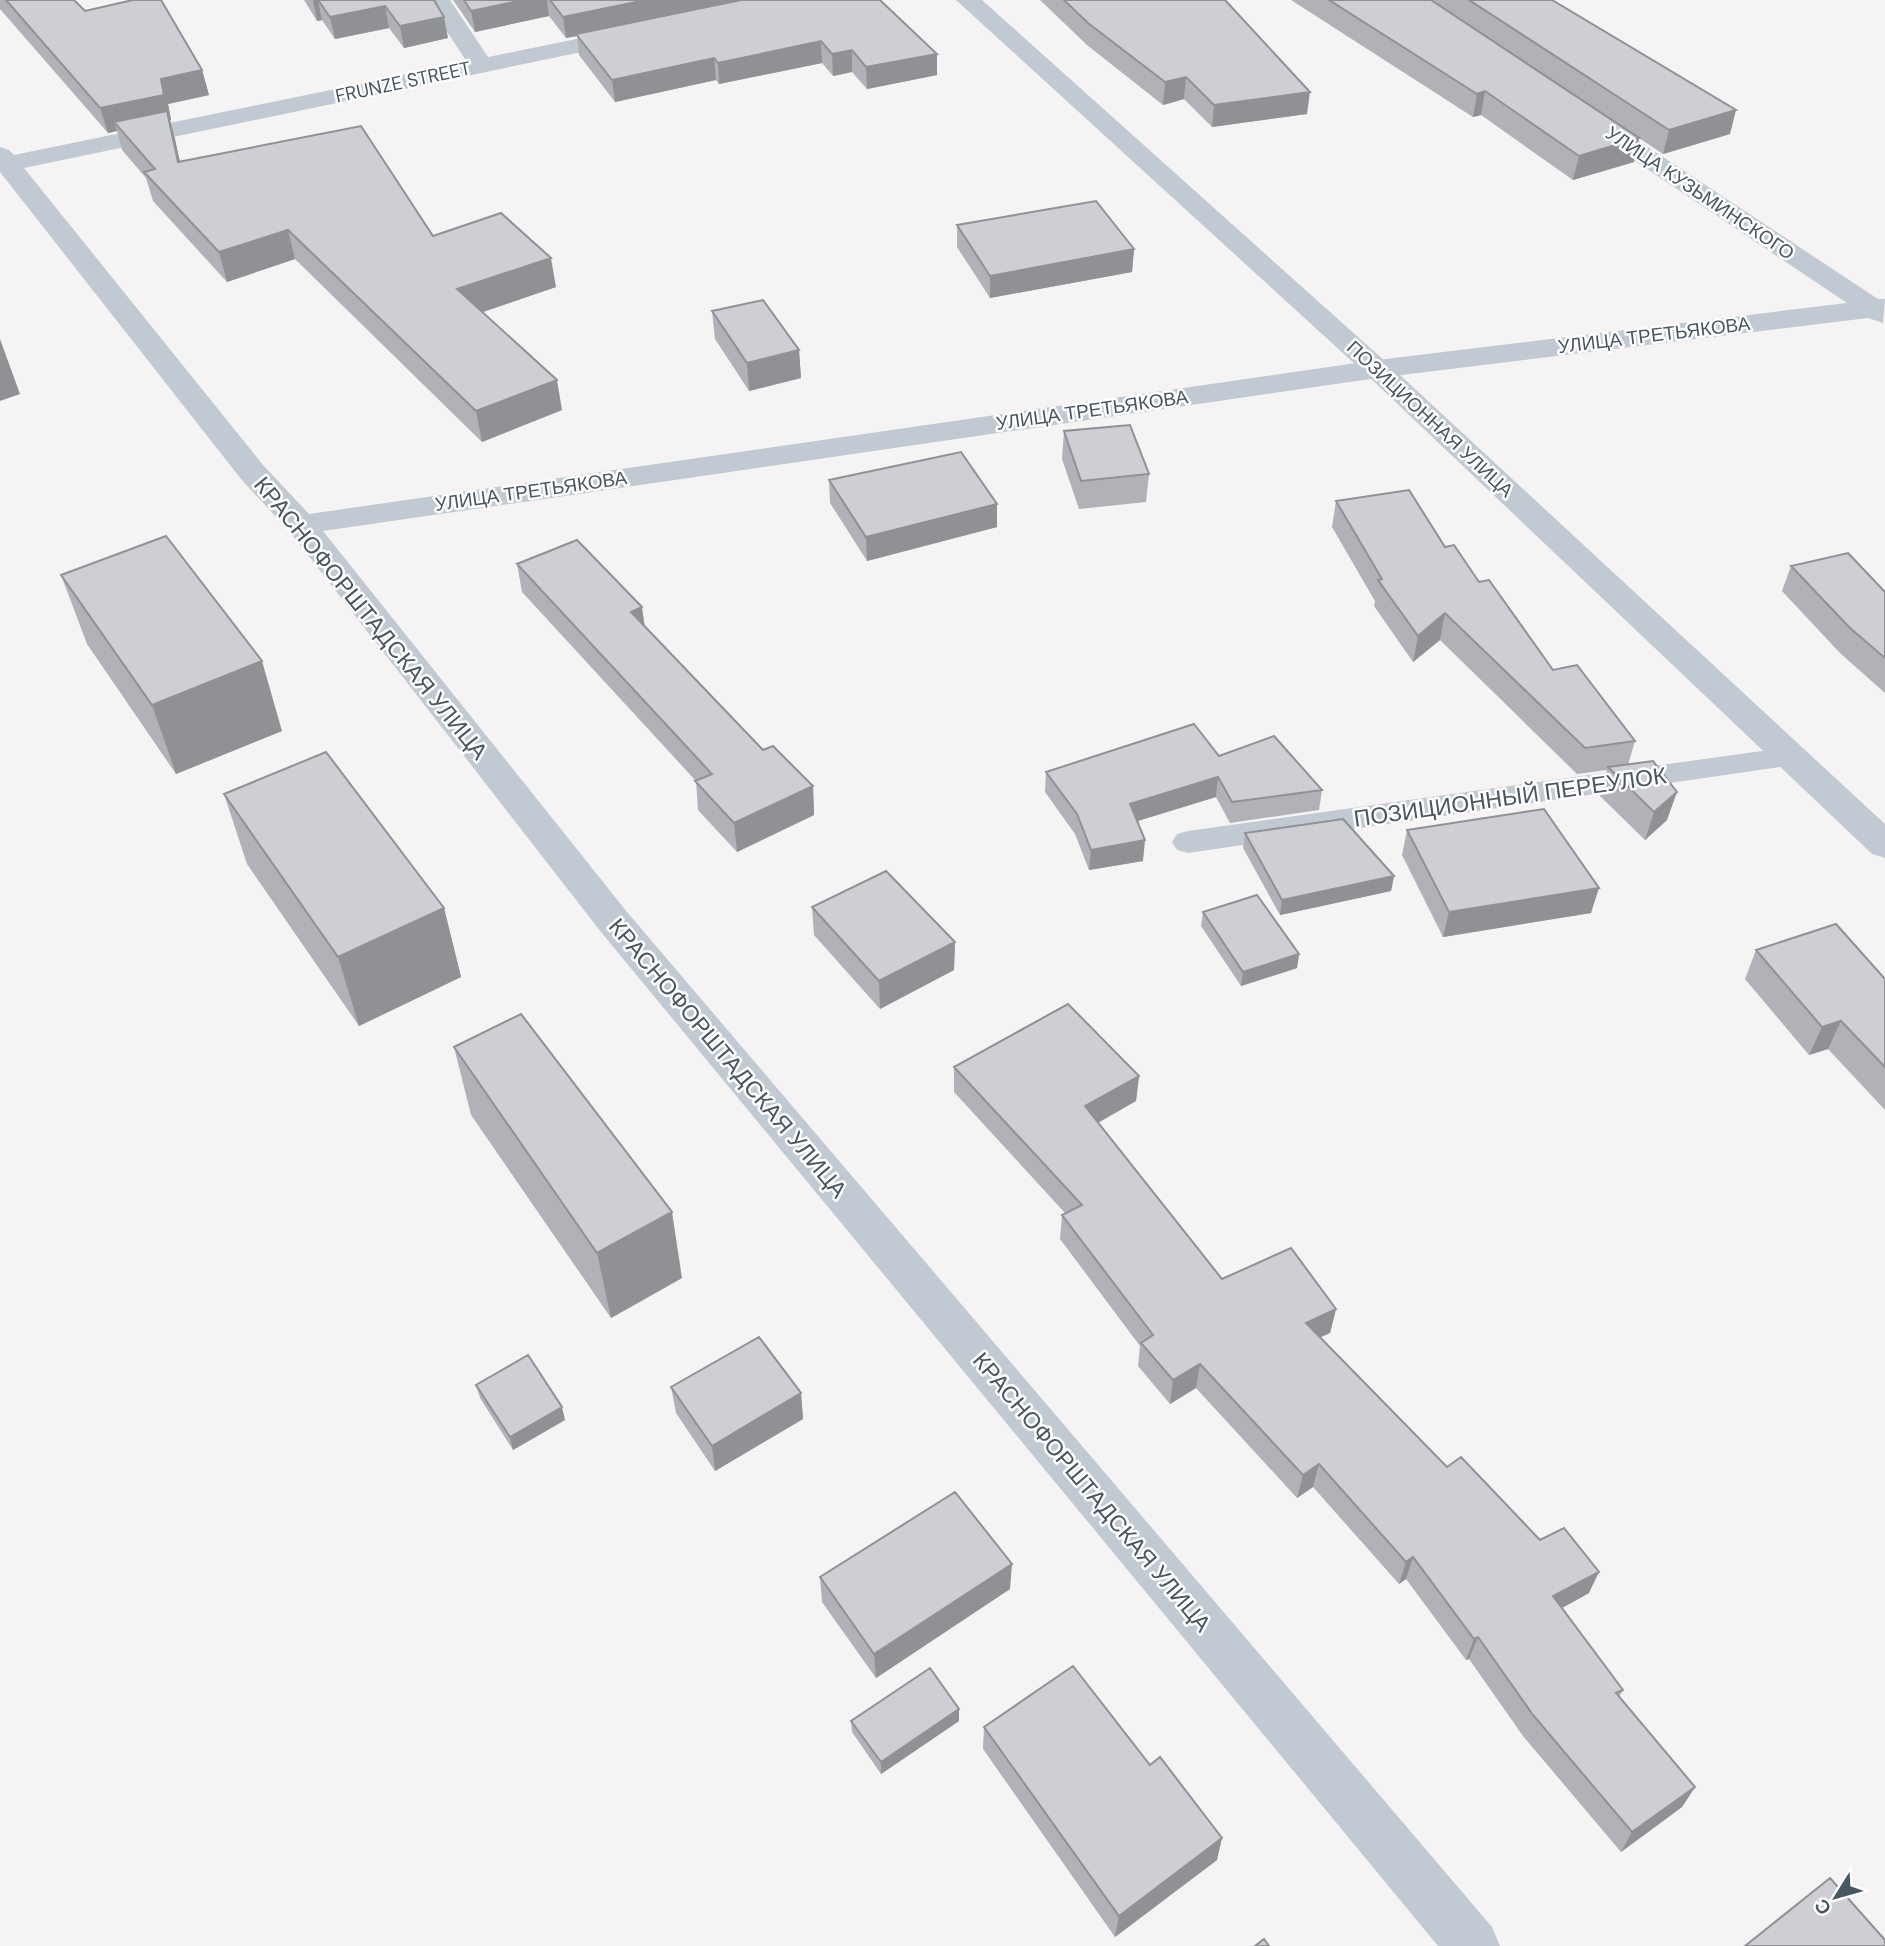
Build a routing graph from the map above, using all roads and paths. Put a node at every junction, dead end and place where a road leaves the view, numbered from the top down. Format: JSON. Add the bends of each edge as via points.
{"nodes":[{"id":1,"x":438,"y":0,"type":"edge"},
{"id":2,"x":968,"y":0,"type":"edge"},
{"id":3,"x":653,"y":30,"type":"edge"},
{"id":4,"x":482,"y":66,"type":"junction"},
{"id":5,"x":1572,"y":108,"type":"edge"},
{"id":6,"x":4,"y":160,"type":"edge"},
{"id":7,"x":1881,"y":311,"type":"edge"},
{"id":8,"x":1377,"y":369,"type":"junction"},
{"id":9,"x":301,"y":525,"type":"junction"},
{"id":10,"x":1790,"y":757,"type":"junction"},
{"id":11,"x":1188,"y":842,"type":"dead end"},
{"id":12,"x":1885,"y":845,"type":"edge"},
{"id":13,"x":1473,"y":1946,"type":"edge"}],
"edges":[{"from":1,"to":4,"type":"street"},
{"from":2,"to":8,"type":"street","name":"ПОЗИЦИОННАЯ УЛИЦА"},
{"from":3,"to":4,"type":"street","name":"FRUNZE STREET"},
{"from":4,"to":6,"type":"street","name":"FRUNZE STREET"},
{"from":5,"to":7,"type":"street","name":"УЛИЦА КУЗЬМИНСКОГО"},
{"from":6,"to":9,"type":"street","name":"КРАСНОФОРШТАДСКАЯ УЛИЦА","via":[[252,472]]},
{"from":7,"to":8,"type":"street","name":"УЛИЦА ТРЕТЬЯКОВА"},
{"from":8,"to":9,"type":"street","name":"УЛИЦА ТРЕТЬЯКОВА"},
{"from":8,"to":10,"type":"street","name":"ПОЗИЦИОННАЯ УЛИЦА"},
{"from":9,"to":13,"type":"street","name":"КРАСНОФОРШТАДСКАЯ УЛИЦА","via":[[614,922]]},
{"from":10,"to":11,"type":"lane","name":"ПОЗИЦИОННЫЙ ПЕРЕУЛОК"},
{"from":10,"to":12,"type":"street","name":"ПОЗИЦИОННАЯ УЛИЦА"}]}
